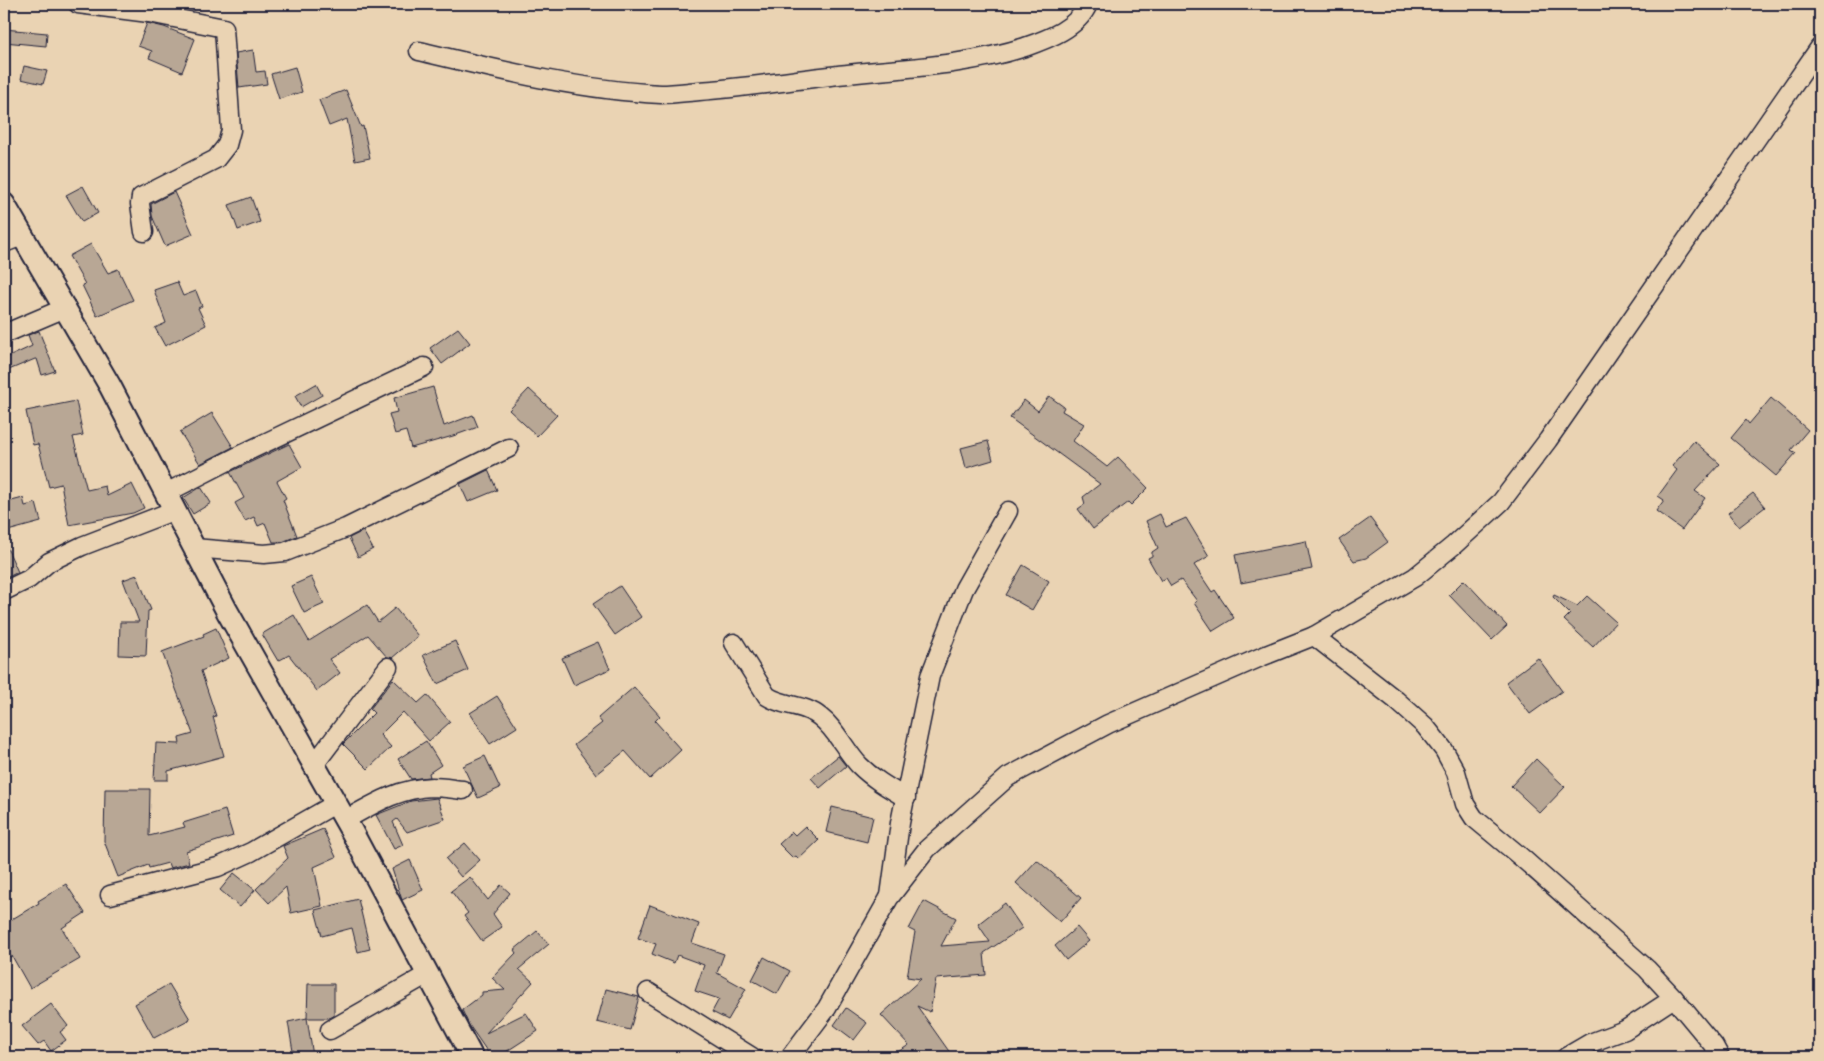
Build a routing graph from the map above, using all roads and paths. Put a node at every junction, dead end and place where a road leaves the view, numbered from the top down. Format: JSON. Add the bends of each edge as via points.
{"nodes":[{"id":1,"x":78,"y":4,"type":"edge"},
{"id":2,"x":1088,"y":4,"type":"edge"},
{"id":3,"x":1820,"y":47,"type":"edge"},
{"id":4,"x":420,"y":51,"type":"dead end"},
{"id":5,"x":4,"y":204,"type":"edge"},
{"id":6,"x":144,"y":232,"type":"dead end"},
{"id":7,"x":13,"y":240,"type":"edge"},
{"id":8,"x":64,"y":308,"type":"junction"},
{"id":9,"x":4,"y":334,"type":"edge"},
{"id":10,"x":424,"y":367,"type":"dead end"},
{"id":11,"x":509,"y":448,"type":"dead end"},
{"id":12,"x":170,"y":502,"type":"junction"},
{"id":13,"x":1008,"y":511,"type":"dead end"},
{"id":14,"x":194,"y":548,"type":"junction"},
{"id":15,"x":4,"y":591,"type":"edge"},
{"id":16,"x":1314,"y":636,"type":"junction"},
{"id":17,"x":734,"y":643,"type":"dead end"},
{"id":18,"x":388,"y":667,"type":"dead end"},
{"id":19,"x":314,"y":765,"type":"junction"},
{"id":20,"x":463,"y":790,"type":"dead end"},
{"id":21,"x":906,"y":798,"type":"junction"},
{"id":22,"x":340,"y":812,"type":"junction"},
{"id":23,"x":110,"y":896,"type":"dead end"},
{"id":24,"x":889,"y":898,"type":"junction"},
{"id":25,"x":428,"y":974,"type":"junction"},
{"id":26,"x":648,"y":992,"type":"dead end"},
{"id":27,"x":1674,"y":998,"type":"junction"},
{"id":28,"x":330,"y":1030,"type":"dead end"},
{"id":29,"x":472,"y":1057,"type":"edge"},
{"id":30,"x":752,"y":1057,"type":"edge"},
{"id":31,"x":790,"y":1057,"type":"edge"},
{"id":32,"x":1566,"y":1057,"type":"edge"},
{"id":33,"x":1720,"y":1057,"type":"edge"}],
"edges":[{"from":1,"to":6,"type":"street","via":[[149,13],[224,28],[231,130],[227,146],[216,159],[141,197]]},
{"from":2,"to":4,"type":"street","via":[[1085,12],[1060,34],[994,55],[739,89],[662,94],[589,86]]},
{"from":3,"to":16,"type":"street","via":[[1548,440],[1501,502],[1414,578]]},
{"from":5,"to":7,"type":"main road"},
{"from":7,"to":8,"type":"main road"},
{"from":8,"to":9,"type":"street"},
{"from":8,"to":12,"type":"main road","via":[[110,386]]},
{"from":10,"to":12,"type":"street","via":[[244,453]]},
{"from":11,"to":14,"type":"street","via":[[346,528],[285,552],[264,554]]},
{"from":12,"to":14,"type":"main road"},
{"from":12,"to":15,"type":"street","via":[[49,562],[29,579]]},
{"from":13,"to":21,"type":"street","via":[[964,589],[930,676]]},
{"from":14,"to":19,"type":"main road"},
{"from":16,"to":24,"type":"street","via":[[1108,724],[1008,777],[927,850]]},
{"from":16,"to":27,"type":"street","via":[[1424,726],[1444,750],[1456,772],[1465,804],[1474,818],[1639,963]]},
{"from":17,"to":21,"type":"street","via":[[767,696],[819,715],[858,764],[877,782]]},
{"from":18,"to":19,"type":"street"},
{"from":19,"to":22,"type":"main road"},
{"from":20,"to":22,"type":"street","via":[[415,789]]},
{"from":21,"to":24,"type":"street"},
{"from":22,"to":23,"type":"street","via":[[218,867]]},
{"from":22,"to":25,"type":"main road"},
{"from":24,"to":31,"type":"street","via":[[827,1008]]},
{"from":25,"to":28,"type":"street"},
{"from":25,"to":29,"type":"main road"},
{"from":26,"to":30,"type":"street"},
{"from":27,"to":32,"type":"street","via":[[1625,1030],[1590,1043]]},
{"from":27,"to":33,"type":"street"}]}
